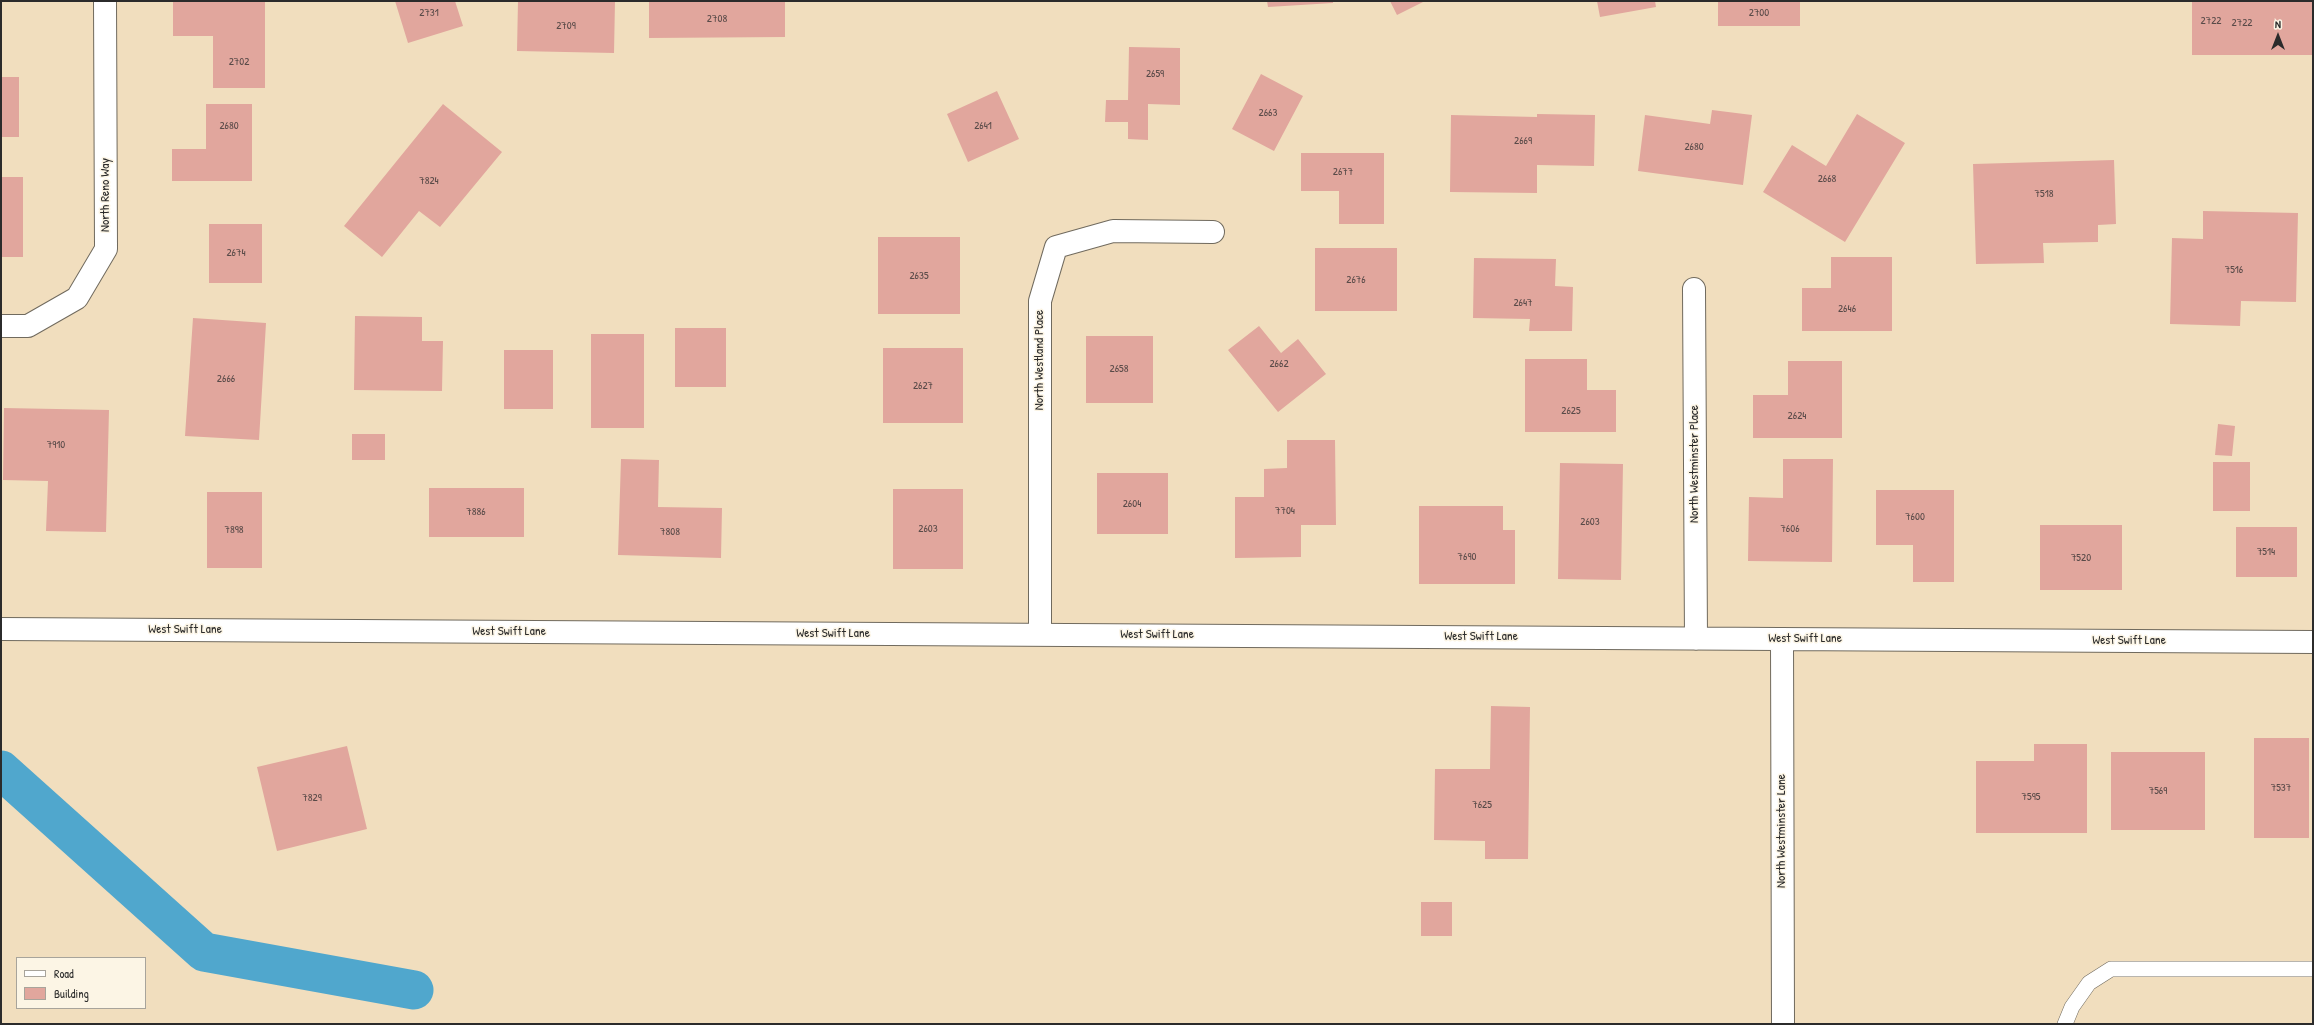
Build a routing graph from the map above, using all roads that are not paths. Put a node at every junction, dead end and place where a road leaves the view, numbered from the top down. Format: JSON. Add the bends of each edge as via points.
{"nodes":[{"id":1,"x":105,"y":1,"type":"edge"},
{"id":2,"x":1213,"y":232,"type":"dead end"},
{"id":3,"x":1694,"y":289,"type":"dead end"},
{"id":4,"x":1,"y":326,"type":"edge"},
{"id":5,"x":1,"y":629,"type":"edge"},
{"id":6,"x":1040,"y":635,"type":"junction"},
{"id":7,"x":1696,"y":639,"type":"junction"},
{"id":8,"x":1782,"y":639,"type":"junction"},
{"id":9,"x":2313,"y":642,"type":"edge"},
{"id":10,"x":2313,"y":969,"type":"edge"},
{"id":11,"x":1783,"y":1024,"type":"edge"},
{"id":12,"x":2065,"y":1024,"type":"edge"}],
"edges":[{"from":1,"to":4,"type":"street","name":"North Reno Way","via":[[106,249],[77,298],[28,326]]},
{"from":2,"to":6,"type":"street","name":"North Westland Place","via":[[1113,231],[1056,248],[1040,301]]},
{"from":3,"to":7,"type":"street","name":"North Westminster Place"},
{"from":5,"to":6,"type":"street","name":"West Swift Lane"},
{"from":6,"to":7,"type":"street","name":"West Swift Lane"},
{"from":7,"to":8,"type":"street","name":"West Swift Lane"},
{"from":8,"to":9,"type":"street","name":"West Swift Lane"},
{"from":8,"to":11,"type":"street","name":"North Westminster Lane"},
{"from":10,"to":12,"type":"lane","via":[[2111,969],[2089,983],[2072,1006]]}]}
